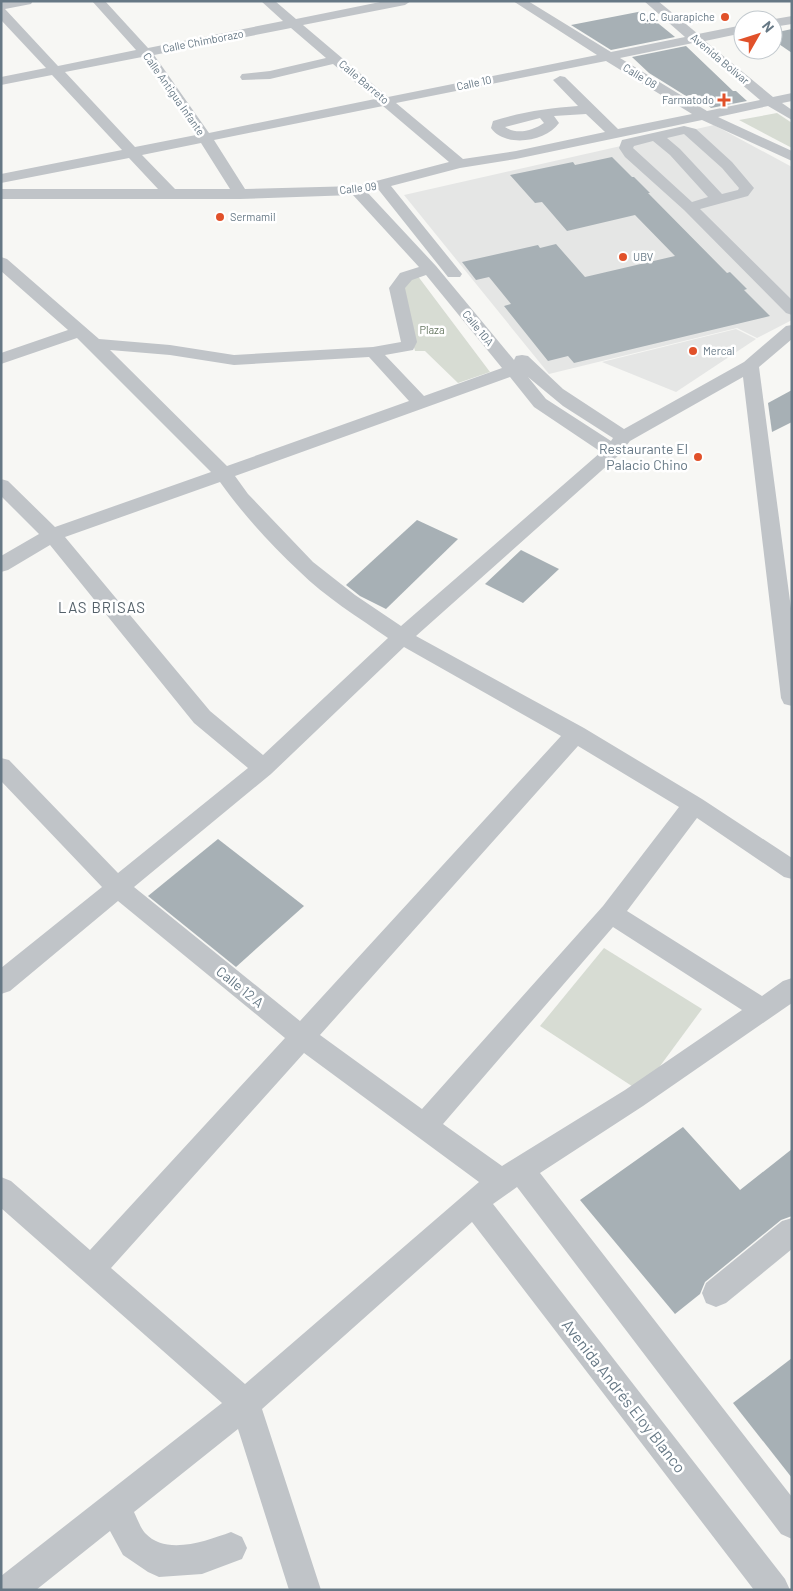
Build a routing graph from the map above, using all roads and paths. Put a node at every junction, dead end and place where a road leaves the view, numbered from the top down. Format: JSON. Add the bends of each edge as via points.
{"nodes":[{"id":1,"x":27,"y":1,"type":"edge"},
{"id":2,"x":98,"y":1,"type":"edge"},
{"id":3,"x":267,"y":1,"type":"edge"},
{"id":4,"x":405,"y":1,"type":"edge"},
{"id":5,"x":519,"y":1,"type":"edge"},
{"id":6,"x":650,"y":1,"type":"edge"},
{"id":7,"x":662,"y":1,"type":"edge"},
{"id":8,"x":1,"y":6,"type":"edge"},
{"id":9,"x":1,"y":12,"type":"edge"},
{"id":10,"x":293,"y":22,"type":"junction"},
{"id":11,"x":733,"y":31,"type":"edge"},
{"id":12,"x":700,"y":37,"type":"junction"},
{"id":13,"x":145,"y":52,"type":"junction"},
{"id":14,"x":606,"y":56,"type":"junction"},
{"id":15,"x":337,"y":59,"type":"junction"},
{"id":16,"x":56,"y":70,"type":"junction"},
{"id":17,"x":247,"y":77,"type":"dead end"},
{"id":18,"x":560,"y":80,"type":"dead end"},
{"id":19,"x":1,"y":81,"type":"edge"},
{"id":20,"x":386,"y":101,"type":"junction"},
{"id":21,"x":784,"y":101,"type":"edge"},
{"id":22,"x":590,"y":110,"type":"junction"},
{"id":23,"x":544,"y":114,"type":"dead end"},
{"id":24,"x":792,"y":116,"type":"edge"},
{"id":25,"x":707,"y":117,"type":"junction"},
{"id":26,"x":616,"y":135,"type":"junction"},
{"id":27,"x":655,"y":136,"type":"junction"},
{"id":28,"x":206,"y":139,"type":"junction"},
{"id":29,"x":133,"y":154,"type":"junction"},
{"id":30,"x":792,"y":157,"type":"edge"},
{"id":31,"x":460,"y":164,"type":"junction"},
{"id":32,"x":1,"y":179,"type":"edge"},
{"id":33,"x":382,"y":184,"type":"junction"},
{"id":34,"x":357,"y":190,"type":"junction"},
{"id":35,"x":170,"y":193,"type":"junction"},
{"id":36,"x":1,"y":194,"type":"edge"},
{"id":37,"x":240,"y":194,"type":"junction"},
{"id":38,"x":718,"y":199,"type":"junction"},
{"id":39,"x":688,"y":207,"type":"junction"},
{"id":40,"x":1,"y":262,"type":"edge"},
{"id":41,"x":430,"y":269,"type":"junction"},
{"id":42,"x":792,"y":310,"type":"edge"},
{"id":43,"x":791,"y":331,"type":"edge"},
{"id":44,"x":87,"y":337,"type":"junction"},
{"id":45,"x":373,"y":352,"type":"junction"},
{"id":46,"x":1,"y":359,"type":"edge"},
{"id":47,"x":750,"y":366,"type":"junction"},
{"id":48,"x":512,"y":370,"type":"junction"},
{"id":49,"x":422,"y":404,"type":"junction"},
{"id":50,"x":618,"y":444,"type":"junction"},
{"id":51,"x":224,"y":474,"type":"junction"},
{"id":52,"x":1,"y":485,"type":"edge"},
{"id":53,"x":52,"y":535,"type":"junction"},
{"id":54,"x":1,"y":566,"type":"edge"},
{"id":55,"x":402,"y":637,"type":"junction"},
{"id":56,"x":792,"y":698,"type":"edge"},
{"id":57,"x":576,"y":734,"type":"junction"},
{"id":58,"x":1,"y":766,"type":"edge"},
{"id":59,"x":263,"y":768,"type":"junction"},
{"id":60,"x":694,"y":805,"type":"junction"},
{"id":61,"x":792,"y":870,"type":"edge"},
{"id":62,"x":117,"y":886,"type":"junction"},
{"id":63,"x":611,"y":913,"type":"junction"},
{"id":64,"x":1,"y":983,"type":"edge"},
{"id":65,"x":792,"y":989,"type":"edge"},
{"id":66,"x":763,"y":1010,"type":"junction"},
{"id":67,"x":302,"y":1037,"type":"junction"},
{"id":68,"x":424,"y":1126,"type":"junction"},
{"id":69,"x":511,"y":1176,"type":"junction"},
{"id":70,"x":1,"y":1190,"type":"edge"},
{"id":71,"x":474,"y":1202,"type":"junction"},
{"id":72,"x":792,"y":1231,"type":"edge"},
{"id":73,"x":92,"y":1269,"type":"junction"},
{"id":74,"x":716,"y":1293,"type":"dead end"},
{"id":75,"x":245,"y":1404,"type":"junction"},
{"id":76,"x":114,"y":1508,"type":"junction"},
{"id":77,"x":791,"y":1521,"type":"edge"},
{"id":78,"x":231,"y":1548,"type":"dead end"},
{"id":79,"x":10,"y":1590,"type":"edge"},
{"id":80,"x":305,"y":1590,"type":"edge"},
{"id":81,"x":774,"y":1590,"type":"edge"}],
"edges":[{"from":1,"to":8,"type":"street"},
{"from":2,"to":13,"type":"street","name":"Calle Antigua Infante"},
{"from":3,"to":10,"type":"street","name":"Calle Barreto"},
{"from":4,"to":10,"type":"street","name":"Calle Chimborazo"},
{"from":5,"to":14,"type":"street","name":"Calle 08"},
{"from":6,"to":12,"type":"street","name":"Avenida Bolívar"},
{"from":7,"to":12,"type":"street","name":"Avenida Bolívar"},
{"from":9,"to":16,"type":"street"},
{"from":10,"to":13,"type":"street","name":"Calle Chimborazo"},
{"from":10,"to":15,"type":"street","name":"Calle Barreto"},
{"from":11,"to":12,"type":"street","name":"Calle 10"},
{"from":12,"to":14,"type":"street","name":"Calle 10"},
{"from":12,"to":21,"type":"street","name":"Avenida Bolívar"},
{"from":13,"to":16,"type":"street","name":"Calle Chimborazo"},
{"from":13,"to":28,"type":"street","name":"Calle Antigua Infante"},
{"from":14,"to":20,"type":"street","name":"Calle 10"},
{"from":14,"to":25,"type":"street","name":"Calle 08"},
{"from":15,"to":17,"type":"street","via":[[270,75]]},
{"from":15,"to":20,"type":"street","name":"Calle Barreto"},
{"from":16,"to":19,"type":"street","name":"Calle Chimborazo"},
{"from":16,"to":29,"type":"street"},
{"from":18,"to":22,"type":"street"},
{"from":20,"to":28,"type":"street","name":"Calle 10"},
{"from":20,"to":31,"type":"street","name":"Calle Barreto"},
{"from":21,"to":24,"type":"street","name":"Avenida Bolívar"},
{"from":21,"to":25,"type":"street","name":"Calle 09"},
{"from":22,"to":23,"type":"street"},
{"from":22,"to":26,"type":"street"},
{"from":25,"to":26,"type":"street","name":"Calle 09"},
{"from":25,"to":30,"type":"street","name":"Calle 08"},
{"from":26,"to":31,"type":"street","name":"Calle 09"},
{"from":27,"to":38,"type":"street","via":[[675,152]]},
{"from":27,"to":38,"type":"street","via":[[684,130],[691,132],[747,188],[742,193]]},
{"from":27,"to":39,"type":"street","via":[[627,143],[626,148]]},
{"from":28,"to":29,"type":"street","name":"Calle 10"},
{"from":28,"to":37,"type":"street","name":"Calle Antigua Infante"},
{"from":29,"to":32,"type":"street","name":"Calle 10"},
{"from":29,"to":35,"type":"street"},
{"from":31,"to":33,"type":"street","name":"Calle 09"},
{"from":33,"to":34,"type":"street","name":"Calle 09"},
{"from":33,"to":50,"type":"street","name":"Calle 10A","via":[[532,373]]},
{"from":34,"to":37,"type":"street","name":"Calle 09"},
{"from":34,"to":41,"type":"street","name":"Calle 10A"},
{"from":35,"to":36,"type":"street","name":"Calle 09"},
{"from":35,"to":37,"type":"street","name":"Calle 09"},
{"from":38,"to":39,"type":"street"},
{"from":39,"to":42,"type":"street"},
{"from":40,"to":44,"type":"street"},
{"from":41,"to":45,"type":"street","via":[[405,276],[397,288],[409,342],[407,346]]},
{"from":41,"to":48,"type":"street","name":"Calle 10A"},
{"from":43,"to":47,"type":"street"},
{"from":44,"to":45,"type":"street","via":[[234,360]]},
{"from":44,"to":46,"type":"street"},
{"from":44,"to":51,"type":"street"},
{"from":45,"to":49,"type":"street"},
{"from":47,"to":50,"type":"street"},
{"from":47,"to":56,"type":"street"},
{"from":48,"to":49,"type":"street"},
{"from":48,"to":50,"type":"street","name":"Calle 10A","via":[[540,403]]},
{"from":49,"to":51,"type":"street"},
{"from":50,"to":55,"type":"street"},
{"from":51,"to":53,"type":"street"},
{"from":51,"to":55,"type":"street","via":[[306,567]]},
{"from":52,"to":53,"type":"street"},
{"from":53,"to":54,"type":"street"},
{"from":53,"to":59,"type":"street","via":[[202,717]]},
{"from":55,"to":57,"type":"street"},
{"from":55,"to":59,"type":"street"},
{"from":57,"to":60,"type":"street"},
{"from":57,"to":67,"type":"street"},
{"from":58,"to":62,"type":"street","name":"Calle 12 A"},
{"from":59,"to":62,"type":"street"},
{"from":60,"to":61,"type":"street"},
{"from":60,"to":63,"type":"street"},
{"from":62,"to":64,"type":"street"},
{"from":62,"to":67,"type":"street","name":"Calle 12 A"},
{"from":63,"to":66,"type":"street"},
{"from":63,"to":68,"type":"street"},
{"from":65,"to":66,"type":"street"},
{"from":66,"to":69,"type":"street","via":[[634,1098]]},
{"from":67,"to":68,"type":"street","name":"Calle 12 A"},
{"from":67,"to":73,"type":"street"},
{"from":68,"to":69,"type":"street","name":"Calle 12 A"},
{"from":69,"to":71,"type":"street"},
{"from":69,"to":77,"type":"street"},
{"from":70,"to":73,"type":"street"},
{"from":71,"to":75,"type":"street"},
{"from":71,"to":81,"type":"street","name":"Avenida Andrés Eloy Blanco"},
{"from":72,"to":74,"type":"street"},
{"from":73,"to":75,"type":"street"},
{"from":75,"to":76,"type":"street"},
{"from":75,"to":80,"type":"street"},
{"from":76,"to":78,"type":"street","via":[[134,1544],[159,1561],[202,1558]]},
{"from":76,"to":79,"type":"street"}]}
